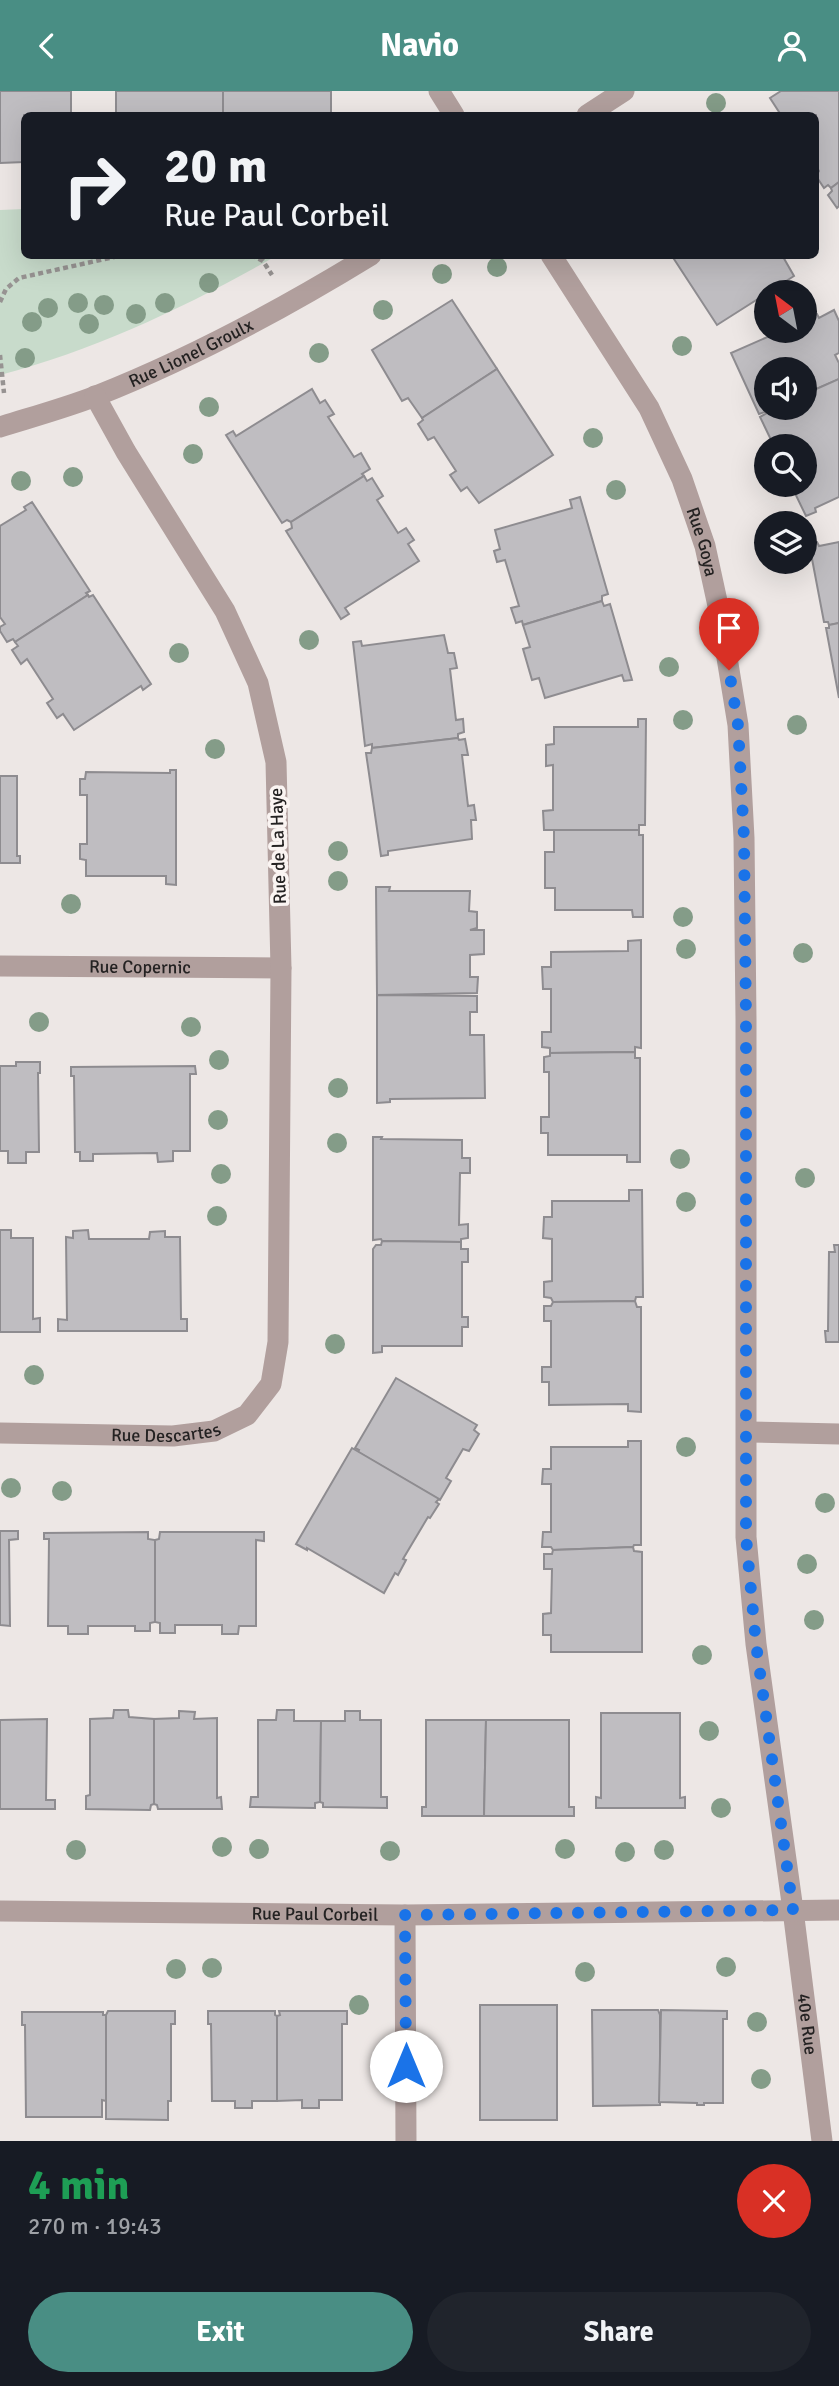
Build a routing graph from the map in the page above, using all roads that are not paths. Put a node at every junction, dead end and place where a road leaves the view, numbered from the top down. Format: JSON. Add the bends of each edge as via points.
{"nodes":[{"id":1,"x":439,"y":91,"type":"edge"},
{"id":2,"x":624,"y":91,"type":"edge"},
{"id":3,"x":452,"y":112,"type":"edge"},
{"id":4,"x":592,"y":112,"type":"edge"},
{"id":5,"x":364,"y":259,"type":"edge"},
{"id":6,"x":554,"y":259,"type":"edge"},
{"id":7,"x":95,"y":396,"type":"junction"},
{"id":8,"x":0,"y":427,"type":"edge"},
{"id":9,"x":0,"y":965,"type":"edge"},
{"id":10,"x":281,"y":968,"type":"junction"},
{"id":11,"x":278,"y":1342,"type":"joint"},
{"id":12,"x":747,"y":1432,"type":"junction"},
{"id":13,"x":0,"y":1433,"type":"edge"},
{"id":14,"x":839,"y":1434,"type":"edge"},
{"id":15,"x":793,"y":1910,"type":"junction"},
{"id":16,"x":839,"y":1910,"type":"edge"},
{"id":17,"x":0,"y":1911,"type":"edge"},
{"id":18,"x":405,"y":1915,"type":"junction"},
{"id":19,"x":406,"y":2141,"type":"edge"},
{"id":20,"x":822,"y":2141,"type":"edge"}],
"edges":[{"from":1,"to":3,"type":"street"},
{"from":2,"to":4,"type":"street"},
{"from":5,"to":7,"type":"street","name":"Rue Lionel Groulx","via":[[232,335]]},
{"from":6,"to":12,"type":"street","name":"Rue Goya","via":[[654,419],[682,479],[705,546],[720,615],[738,725],[744,838]]},
{"from":7,"to":8,"type":"street","name":"Rue Lionel Groulx"},
{"from":7,"to":10,"type":"street","name":"Rue de La Haye","via":[[225,611],[258,684],[276,762]]},
{"from":9,"to":10,"type":"street","name":"Rue Copernic"},
{"from":10,"to":11,"type":"street","name":"Rue de La Haye"},
{"from":11,"to":13,"type":"street","name":"Rue Descartes","via":[[271,1384],[247,1415],[214,1431],[173,1436]]},
{"from":12,"to":14,"type":"street"},
{"from":12,"to":15,"type":"street","name":"Rue Goya","via":[[746,1537],[756,1644]]},
{"from":15,"to":16,"type":"street","name":"Rue Paul Corbeil"},
{"from":15,"to":18,"type":"street","name":"Rue Paul Corbeil"},
{"from":15,"to":20,"type":"street","name":"40e Rue"},
{"from":17,"to":18,"type":"street","name":"Rue Paul Corbeil"},
{"from":18,"to":19,"type":"street"}]}
